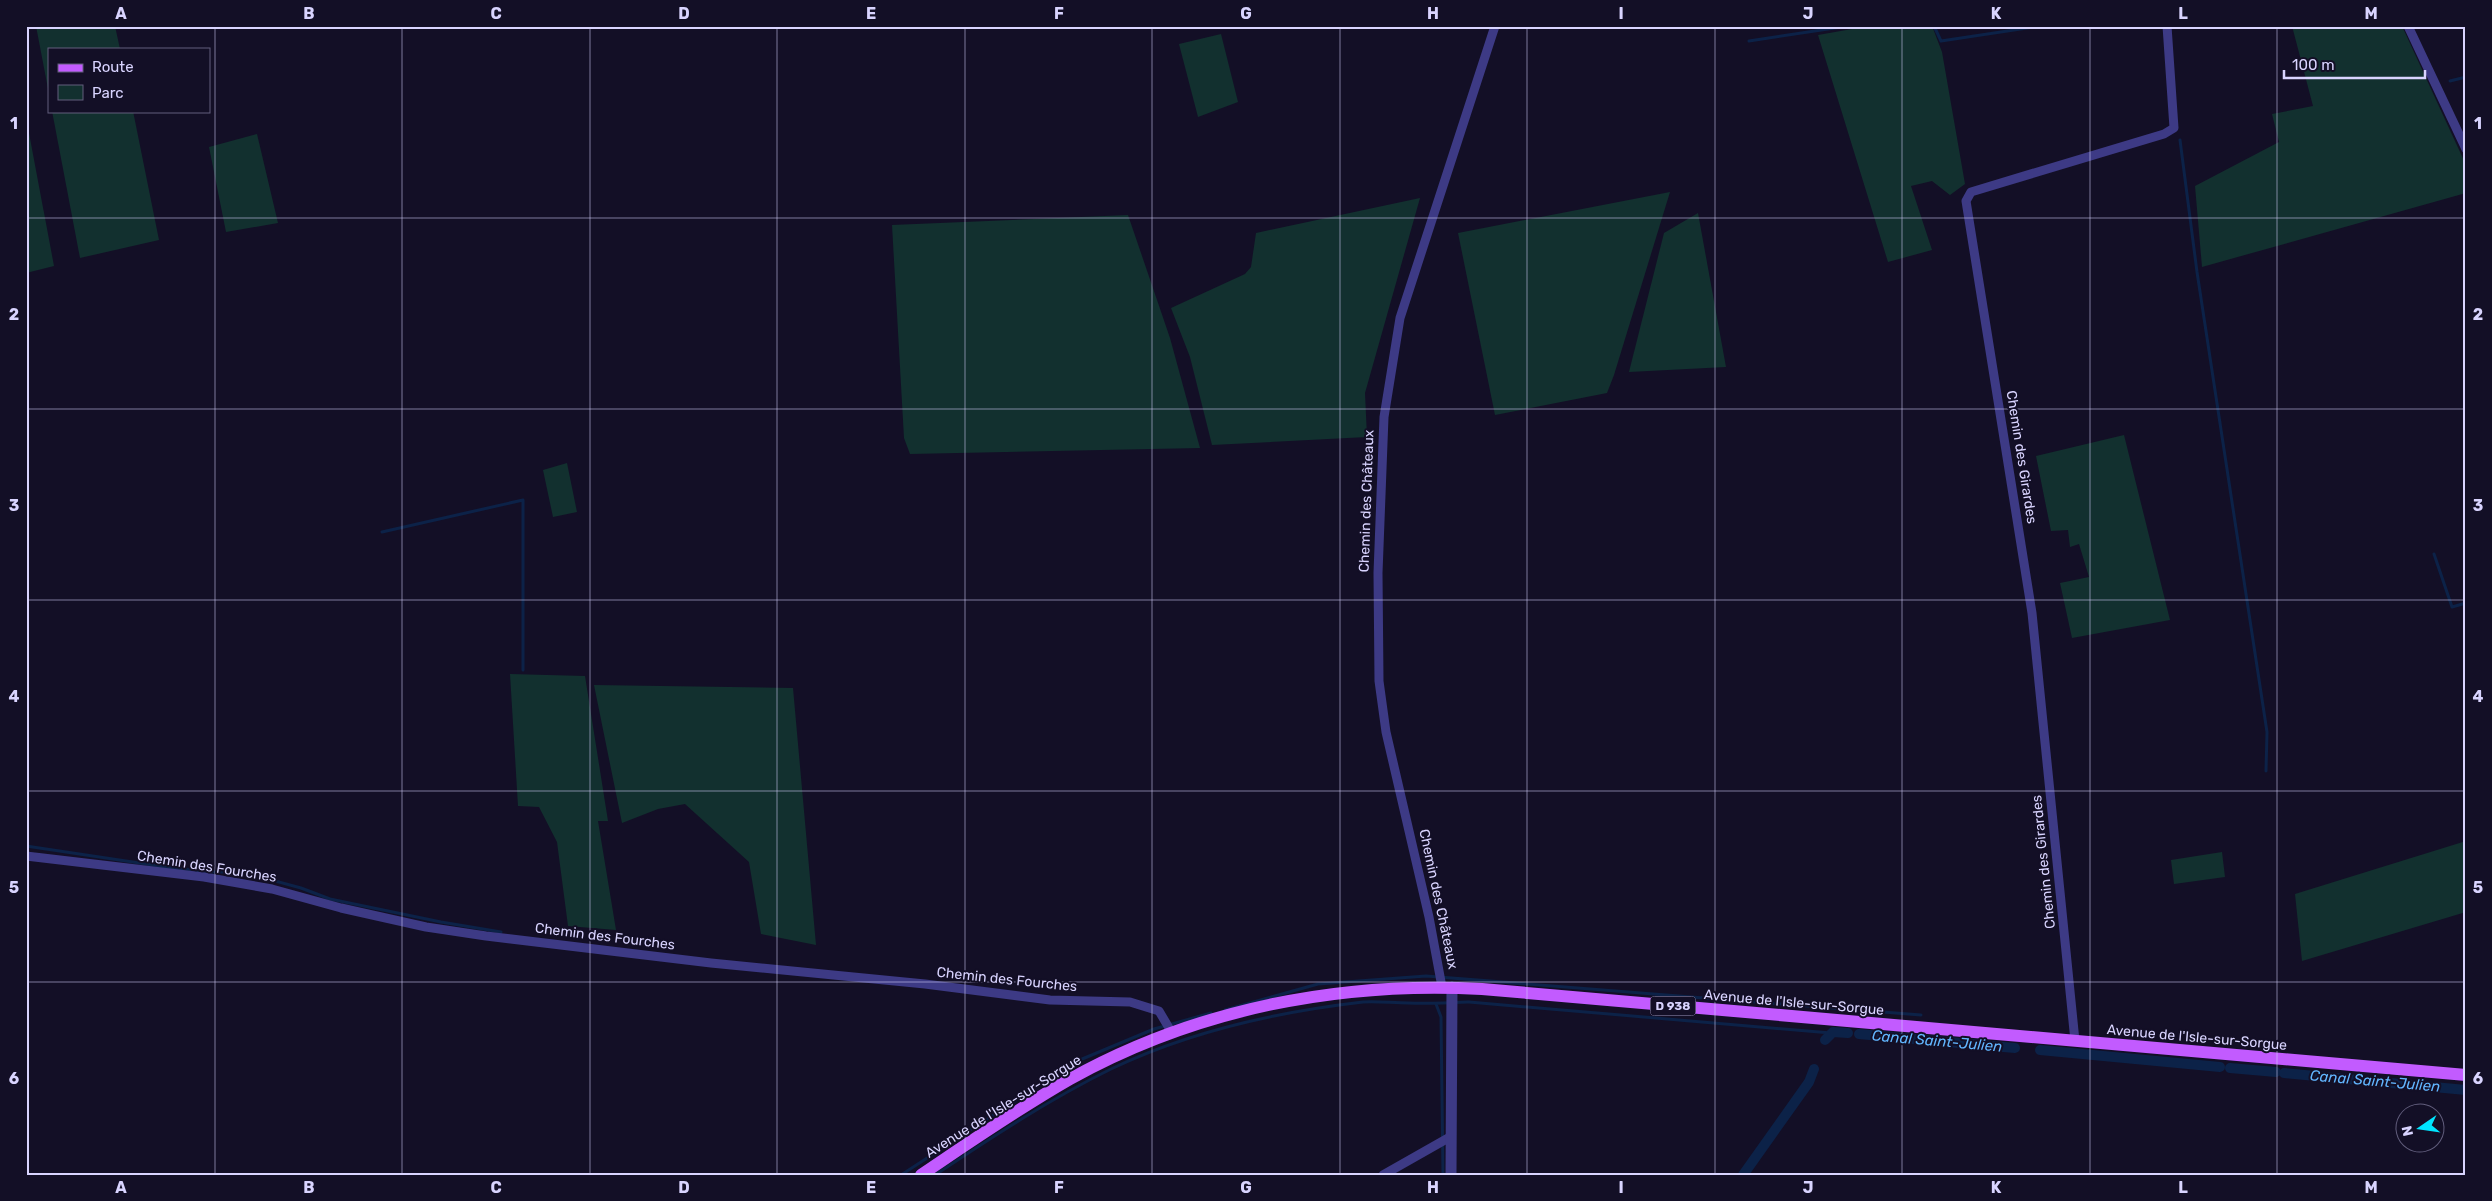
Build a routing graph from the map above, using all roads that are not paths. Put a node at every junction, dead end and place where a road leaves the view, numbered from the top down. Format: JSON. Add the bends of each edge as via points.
{"nodes":[{"id":1,"x":1495,"y":26,"type":"edge"},
{"id":2,"x":2167,"y":26,"type":"edge"},
{"id":3,"x":2408,"y":26,"type":"edge"},
{"id":4,"x":2466,"y":149,"type":"edge"},
{"id":5,"x":26,"y":856,"type":"edge"},
{"id":6,"x":1447,"y":987,"type":"junction"},
{"id":7,"x":1172,"y":1033,"type":"junction"},
{"id":8,"x":2075,"y":1042,"type":"junction"},
{"id":9,"x":2466,"y":1075,"type":"edge"},
{"id":10,"x":1450,"y":1137,"type":"junction"},
{"id":11,"x":921,"y":1175,"type":"edge"},
{"id":12,"x":1383,"y":1175,"type":"edge"},
{"id":13,"x":1451,"y":1175,"type":"edge"}],
"edges":[{"from":1,"to":6,"type":"street","name":"Chemin des Châteaux","via":[[1400,318],[1384,417],[1378,573],[1379,681],[1386,732]]},
{"from":2,"to":8,"type":"street","name":"Chemin des Girardes","via":[[2174,128],[2164,134],[1971,192],[1966,201],[2032,612]]},
{"from":3,"to":4,"type":"street"},
{"from":5,"to":7,"type":"street","name":"Chemin des Fourches","via":[[212,878],[272,889],[426,927],[486,936],[1050,1000],[1130,1002],[1159,1011]]},
{"from":6,"to":7,"type":"main road","name":"Avenue de l'Isle-sur-Sorgue","number":"D 938","via":[[1372,989],[1290,1000],[1234,1013]]},
{"from":6,"to":8,"type":"main road","name":"Avenue de l'Isle-sur-Sorgue","number":"D 938"},
{"from":6,"to":10,"type":"street","name":"Chemin des Châteaux"},
{"from":7,"to":11,"type":"main road","name":"Avenue de l'Isle-sur-Sorgue","number":"D 938","via":[[1072,1078]]},
{"from":8,"to":9,"type":"main road","name":"Avenue de l'Isle-sur-Sorgue","number":"D 938"},
{"from":10,"to":12,"type":"street"},
{"from":10,"to":13,"type":"street","name":"Chemin des Châteaux"}]}
